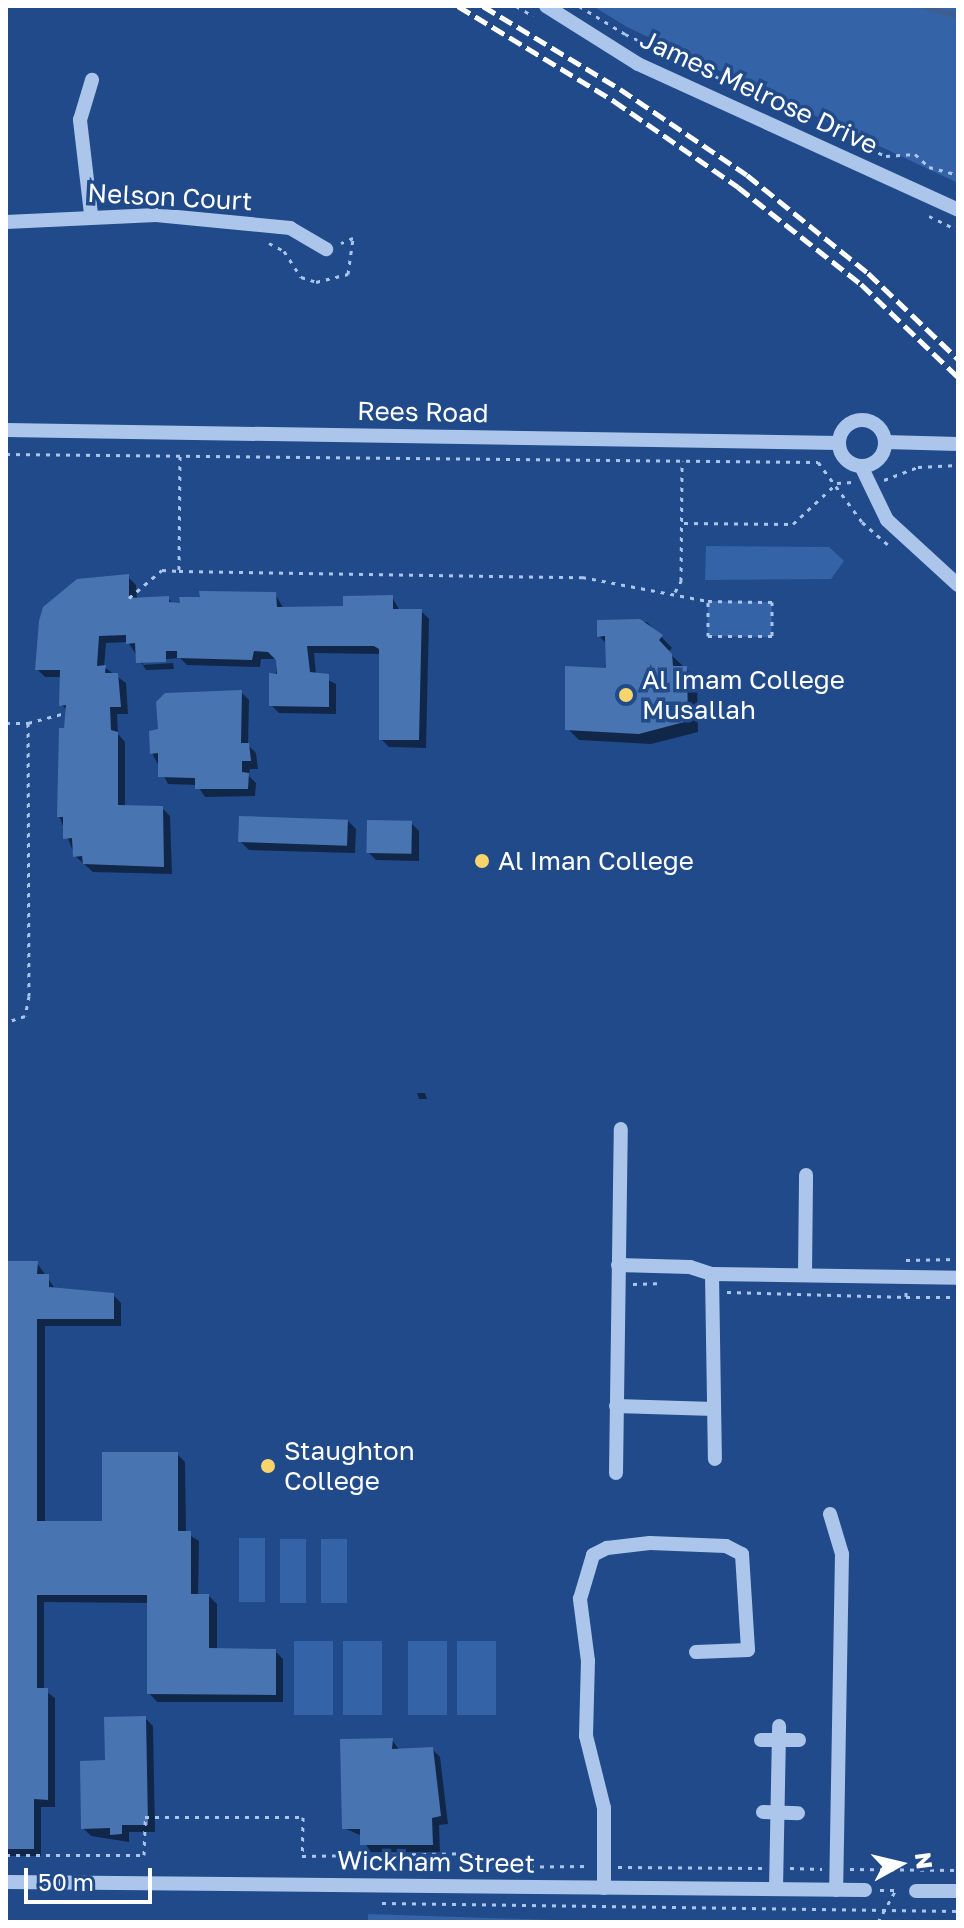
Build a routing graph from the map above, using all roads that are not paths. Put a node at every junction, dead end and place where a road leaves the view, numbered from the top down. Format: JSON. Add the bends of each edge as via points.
{"nodes":[{"id":1,"x":546,"y":6,"type":"edge"},
{"id":2,"x":92,"y":80,"type":"dead end"},
{"id":3,"x":958,"y":210,"type":"edge"},
{"id":4,"x":91,"y":214,"type":"junction"},
{"id":5,"x":6,"y":222,"type":"edge"},
{"id":6,"x":326,"y":249,"type":"road end"},
{"id":7,"x":6,"y":430,"type":"edge"},
{"id":8,"x":885,"y":442,"type":"junction"},
{"id":9,"x":839,"y":443,"type":"junction"},
{"id":10,"x":958,"y":444,"type":"edge"},
{"id":11,"x":861,"y":466,"type":"junction"},
{"id":12,"x":958,"y":585,"type":"edge"},
{"id":13,"x":621,"y":1129,"type":"dead end"},
{"id":14,"x":806,"y":1175,"type":"dead end"},
{"id":15,"x":618,"y":1265,"type":"junction"},
{"id":16,"x":712,"y":1274,"type":"junction"},
{"id":17,"x":805,"y":1275,"type":"junction"},
{"id":18,"x":958,"y":1278,"type":"edge"},
{"id":19,"x":616,"y":1406,"type":"junction"},
{"id":20,"x":714,"y":1409,"type":"junction"},
{"id":21,"x":715,"y":1459,"type":"dead end"},
{"id":22,"x":616,"y":1473,"type":"dead end"},
{"id":23,"x":830,"y":1514,"type":"dead end"},
{"id":24,"x":696,"y":1652,"type":"dead end"},
{"id":25,"x":779,"y":1733,"type":"junction"},
{"id":26,"x":761,"y":1740,"type":"dead end"},
{"id":27,"x":799,"y":1740,"type":"dead end"},
{"id":28,"x":770,"y":1812,"type":"junction"},
{"id":29,"x":798,"y":1813,"type":"dead end"},
{"id":30,"x":6,"y":1882,"type":"edge"},
{"id":31,"x":604,"y":1888,"type":"junction"},
{"id":32,"x":776,"y":1889,"type":"junction"},
{"id":33,"x":836,"y":1890,"type":"junction"},
{"id":34,"x":865,"y":1890,"type":"road end"},
{"id":35,"x":916,"y":1891,"type":"road end"},
{"id":36,"x":958,"y":1891,"type":"edge"}],
"edges":[{"from":1,"to":3,"type":"street","name":"James Melrose Drive","via":[[638,64]]},
{"from":2,"to":4,"type":"street","via":[[80,120]]},
{"from":4,"to":5,"type":"street","name":"Nelson Court"},
{"from":4,"to":6,"type":"street","name":"Nelson Court","via":[[290,228]]},
{"from":7,"to":9,"type":"street","name":"Rees Road"},
{"from":8,"to":9,"type":"street","via":[[880,427],[858,420],[844,428]]},
{"from":8,"to":10,"type":"street"},
{"from":8,"to":11,"type":"street","via":[[876,462]]},
{"from":9,"to":11,"type":"street","via":[[843,456]]},
{"from":11,"to":12,"type":"street","via":[[887,520]]},
{"from":13,"to":15,"type":"street"},
{"from":14,"to":17,"type":"street"},
{"from":15,"to":16,"type":"street","via":[[690,1267]]},
{"from":15,"to":19,"type":"street"},
{"from":16,"to":17,"type":"street"},
{"from":16,"to":20,"type":"street"},
{"from":17,"to":18,"type":"street"},
{"from":19,"to":20,"type":"street"},
{"from":19,"to":22,"type":"street"},
{"from":20,"to":21,"type":"street"},
{"from":23,"to":33,"type":"street","via":[[842,1554]]},
{"from":24,"to":31,"type":"street","via":[[748,1650],[742,1554],[726,1546],[650,1543],[593,1555],[580,1599],[588,1661],[586,1736],[604,1808]]},
{"from":25,"to":26,"type":"street"},
{"from":25,"to":27,"type":"street"},
{"from":25,"to":28,"type":"street"},
{"from":28,"to":29,"type":"street"},
{"from":28,"to":32,"type":"street"},
{"from":30,"to":31,"type":"street","name":"Wickham Street"},
{"from":31,"to":32,"type":"street","name":"Wickham Street"},
{"from":32,"to":33,"type":"street","name":"Wickham Street"},
{"from":33,"to":34,"type":"street","name":"Wickham Street"},
{"from":35,"to":36,"type":"street"}]}
